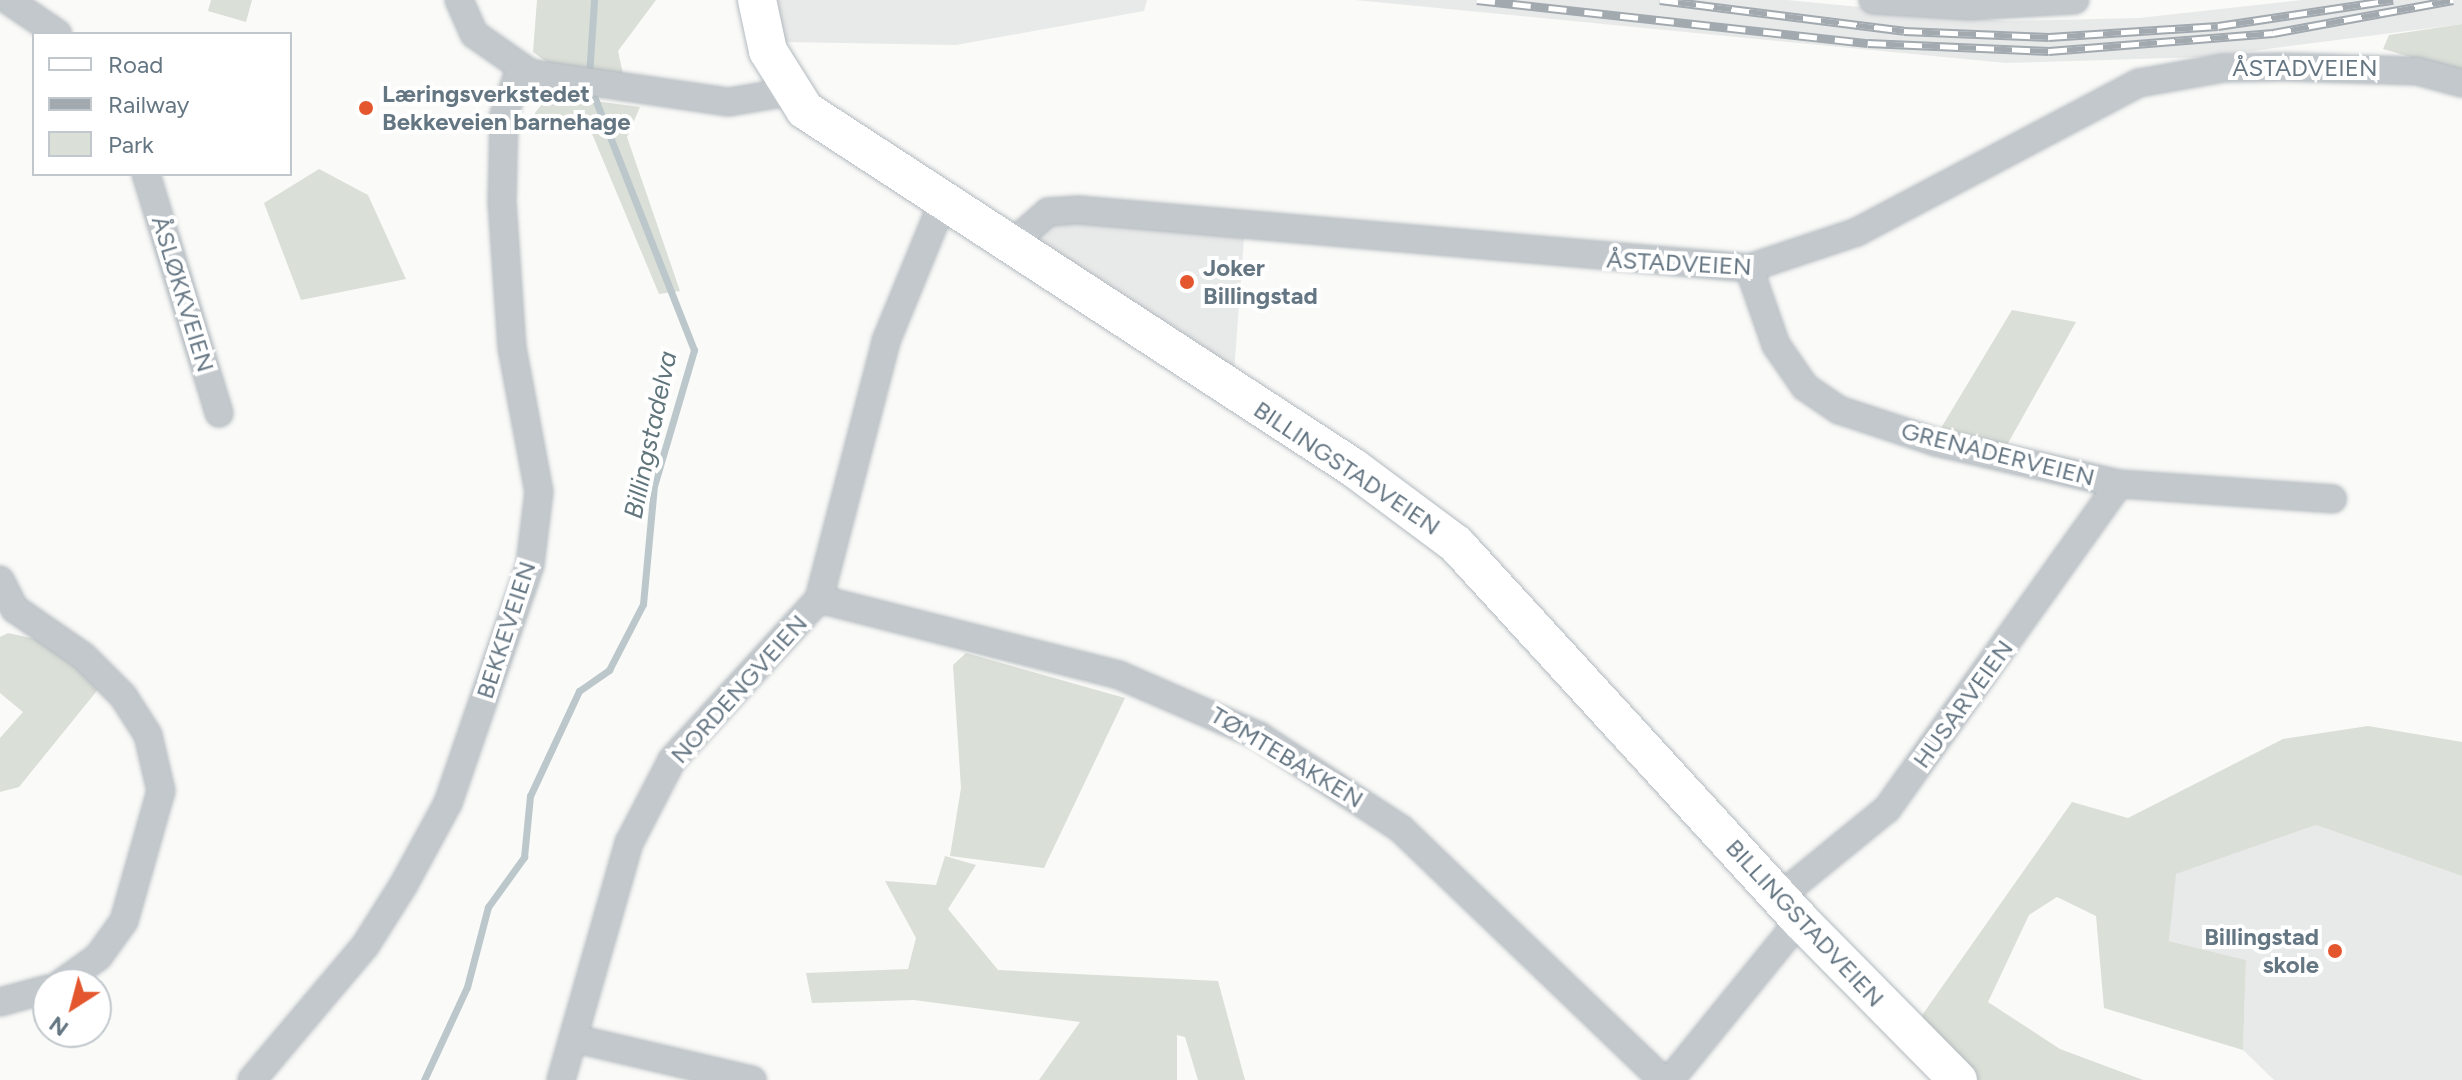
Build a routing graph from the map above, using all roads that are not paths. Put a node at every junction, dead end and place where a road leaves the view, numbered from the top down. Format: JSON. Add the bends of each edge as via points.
{"nodes":[{"id":1,"x":8,"y":0,"type":"edge"},
{"id":2,"x":459,"y":0,"type":"edge"},
{"id":3,"x":757,"y":0,"type":"edge"},
{"id":4,"x":1873,"y":0,"type":"edge"},
{"id":5,"x":2075,"y":0,"type":"edge"},
{"id":6,"x":55,"y":32,"type":"edge"},
{"id":7,"x":520,"y":69,"type":"junction"},
{"id":8,"x":2462,"y":83,"type":"edge"},
{"id":9,"x":789,"y":92,"type":"junction"},
{"id":10,"x":147,"y":176,"type":"edge"},
{"id":11,"x":943,"y":202,"type":"junction"},
{"id":12,"x":1009,"y":246,"type":"junction"},
{"id":13,"x":1749,"y":268,"type":"junction"},
{"id":14,"x":219,"y":413,"type":"dead end"},
{"id":15,"x":2119,"y":484,"type":"junction"},
{"id":16,"x":2332,"y":499,"type":"dead end"},
{"id":17,"x":0,"y":580,"type":"edge"},
{"id":18,"x":819,"y":599,"type":"junction"},
{"id":19,"x":7,"y":615,"type":"edge"},
{"id":20,"x":1790,"y":908,"type":"junction"},
{"id":21,"x":83,"y":968,"type":"edge"},
{"id":22,"x":32,"y":993,"type":"edge"},
{"id":23,"x":0,"y":1002,"type":"edge"},
{"id":24,"x":577,"y":1039,"type":"junction"},
{"id":25,"x":252,"y":1080,"type":"edge"},
{"id":26,"x":561,"y":1080,"type":"edge"},
{"id":27,"x":752,"y":1080,"type":"edge"},
{"id":28,"x":1663,"y":1080,"type":"edge"},
{"id":29,"x":1670,"y":1080,"type":"edge"},
{"id":30,"x":1958,"y":1080,"type":"edge"}],
"edges":[{"from":1,"to":6,"type":"street"},
{"from":2,"to":7,"type":"street","via":[[474,34]]},
{"from":3,"to":9,"type":"main road","name":"BILLINGSTADVEIEN","via":[[768,51]]},
{"from":4,"to":5,"type":"street","via":[[1970,6]]},
{"from":7,"to":9,"type":"street","via":[[550,78],[729,102]]},
{"from":7,"to":25,"type":"street","name":"BEKKEVEIEN","via":[[504,115],[502,203],[512,348],[539,492],[530,565],[448,803],[365,946]]},
{"from":8,"to":13,"type":"street","name":"ÅSTADVEIEN","via":[[2417,71],[2285,67],[2223,68],[2139,83],[1857,232]]},
{"from":9,"to":11,"type":"main road","name":"BILLINGSTADVEIEN","via":[[832,130]]},
{"from":10,"to":14,"type":"street","name":"ÅSLØKKVEIEN"},
{"from":11,"to":12,"type":"main road","name":"BILLINGSTADVEIEN"},
{"from":11,"to":18,"type":"street","name":"NORDENGVEIEN","via":[[886,341]]},
{"from":12,"to":13,"type":"street","name":"ÅSTADVEIEN","via":[[1048,212],[1079,210]]},
{"from":12,"to":20,"type":"main road","name":"BILLINGSTADVEIEN","via":[[1354,468],[1456,544]]},
{"from":13,"to":15,"type":"street","name":"GRENADERVEIEN","via":[[1776,345],[1805,387],[1839,410],[1936,442]]},
{"from":15,"to":16,"type":"street","name":"GRENADERVEIEN"},
{"from":15,"to":20,"type":"street","name":"HUSARVEIEN","via":[[1887,809]]},
{"from":17,"to":19,"type":"street"},
{"from":18,"to":24,"type":"street","name":"NORDENGVEIEN","via":[[672,760],[629,843]]},
{"from":18,"to":28,"type":"street","name":"TØMTEBAKKEN","via":[[1119,675],[1259,736],[1401,829]]},
{"from":19,"to":21,"type":"street","via":[[83,656],[123,696],[148,735],[161,791],[124,921],[98,957]]},
{"from":20,"to":29,"type":"street","name":"HUSARVEIEN"},
{"from":20,"to":30,"type":"main road","name":"BILLINGSTADVEIEN"},
{"from":22,"to":23,"type":"street"},
{"from":24,"to":26,"type":"street","name":"NORDENGVEIEN"},
{"from":24,"to":27,"type":"street"}]}
